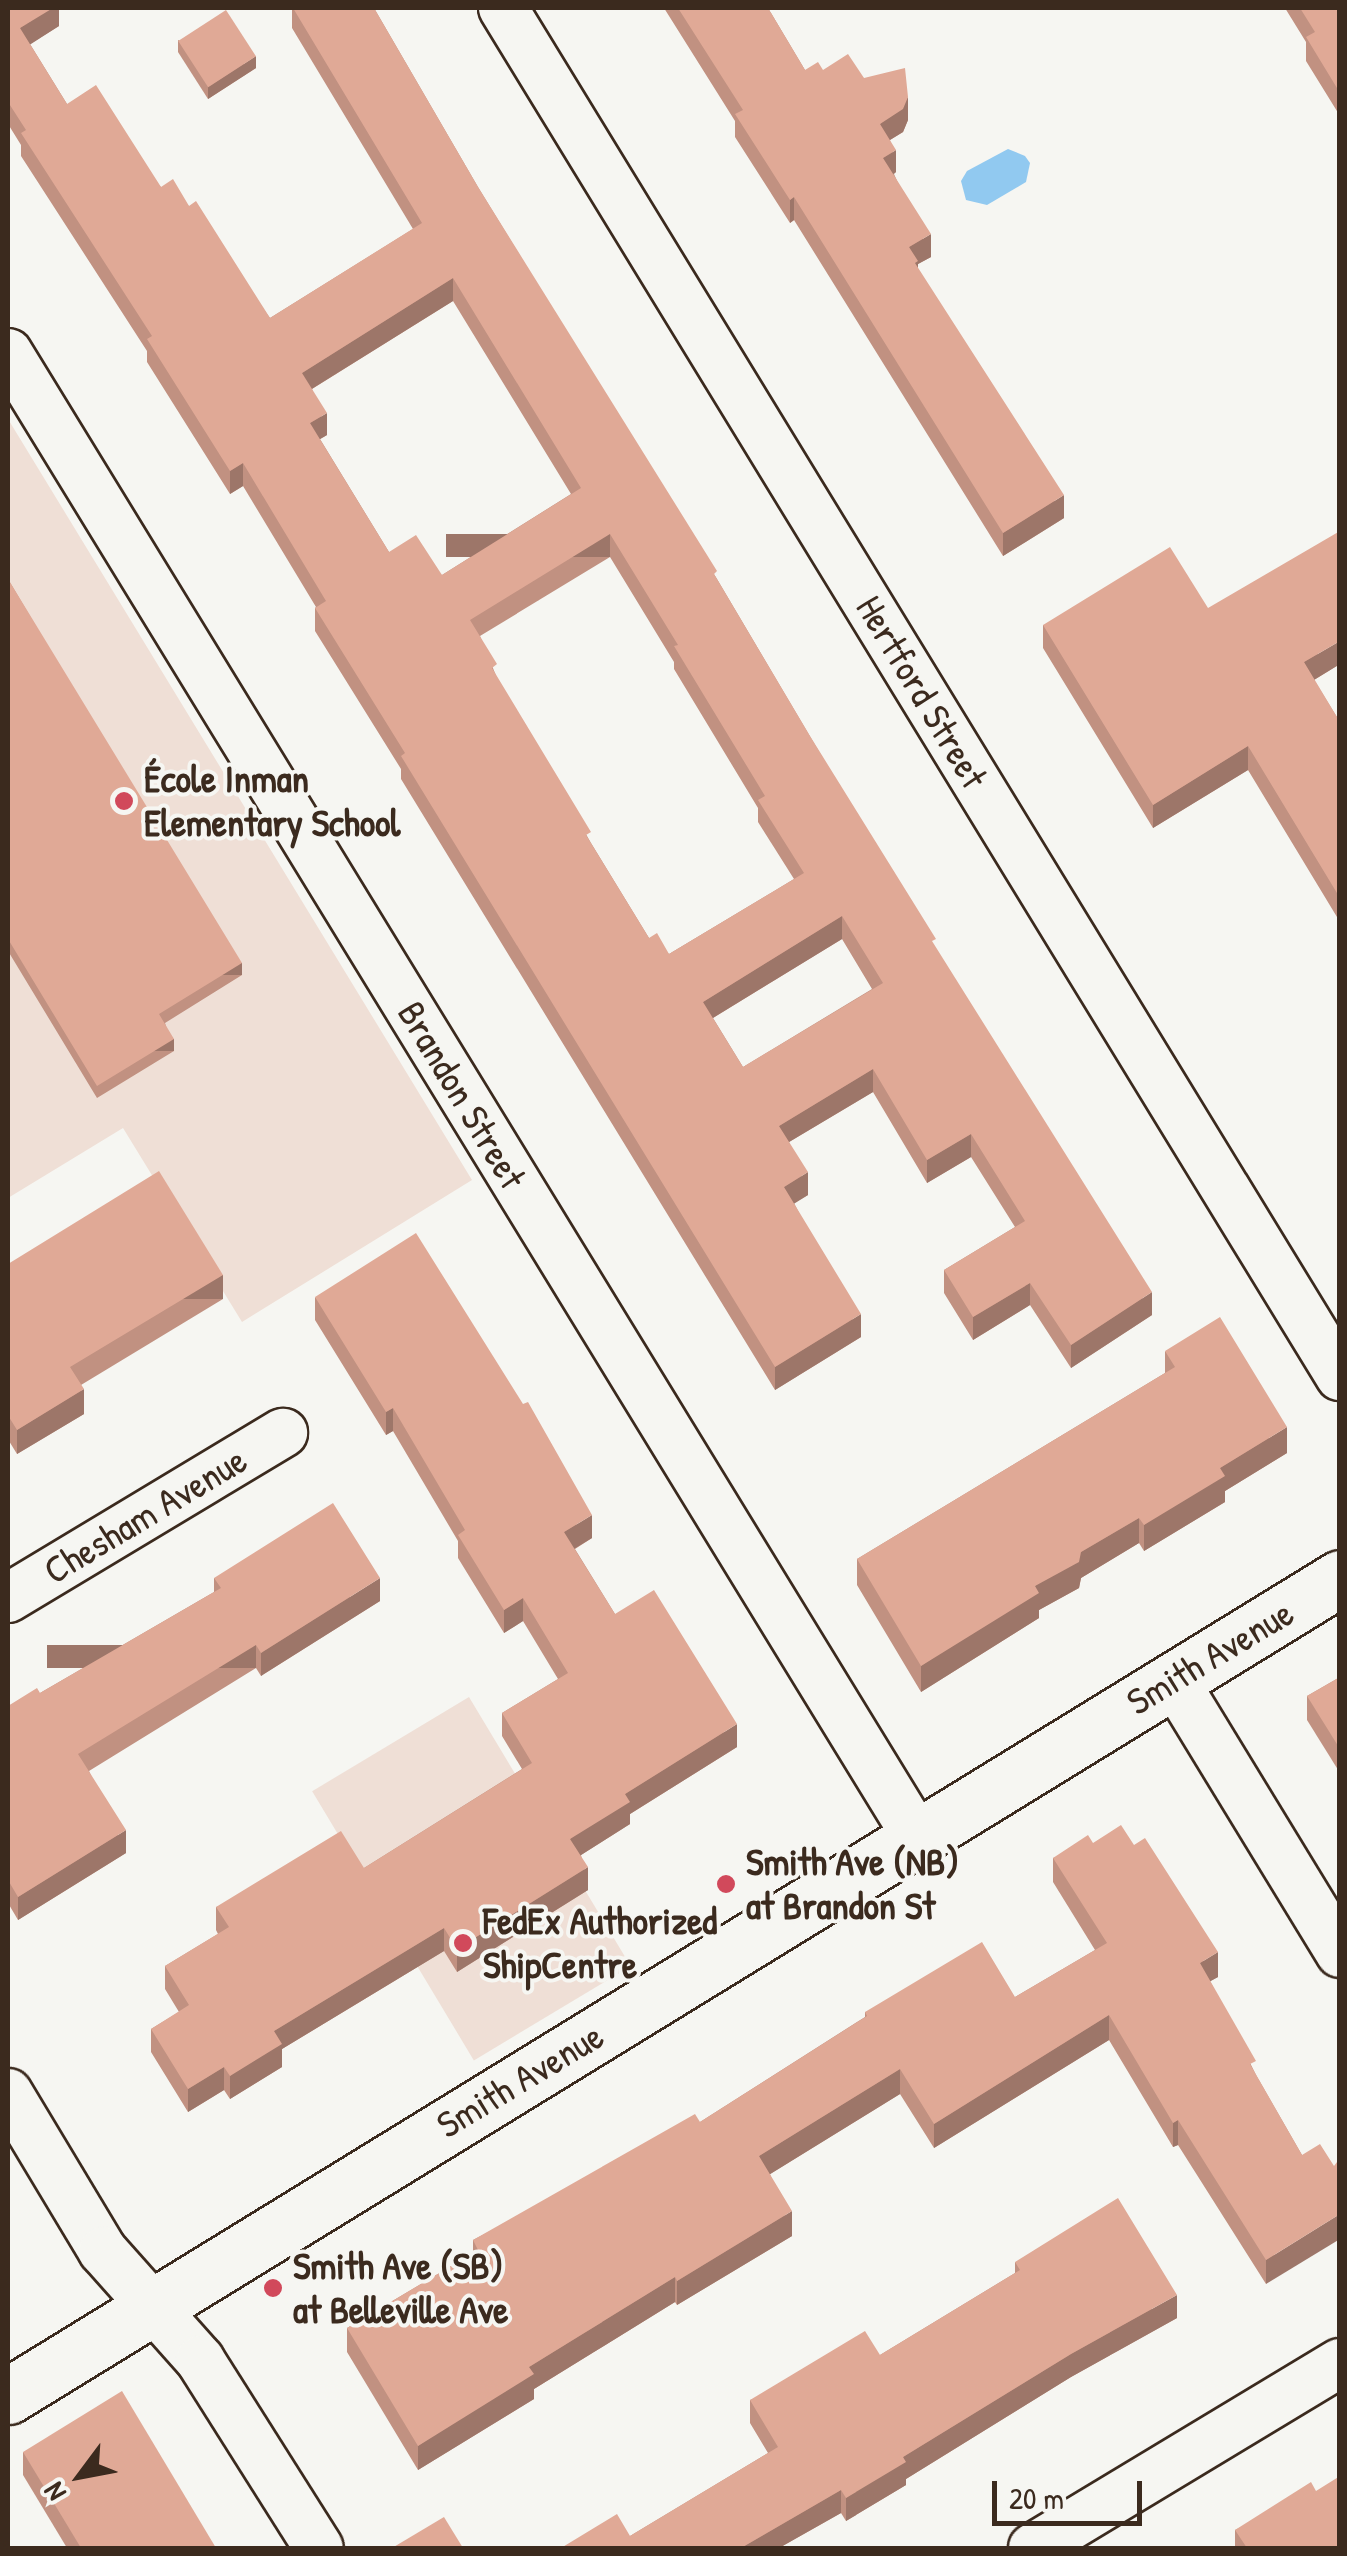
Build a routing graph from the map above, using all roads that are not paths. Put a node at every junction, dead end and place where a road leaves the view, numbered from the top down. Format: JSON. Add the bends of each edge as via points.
{"nodes":[{"id":1,"x":504,"y":8,"type":"edge"},
{"id":2,"x":8,"y":353,"type":"edge"},
{"id":3,"x":1340,"y":1376,"type":"edge"},
{"id":4,"x":282,"y":1432,"type":"dead end"},
{"id":5,"x":1340,"y":1578,"type":"edge"},
{"id":6,"x":8,"y":1598,"type":"edge"},
{"id":7,"x":1172,"y":1679,"type":"junction"},
{"id":8,"x":916,"y":1837,"type":"junction"},
{"id":9,"x":1340,"y":1953,"type":"edge"},
{"id":10,"x":8,"y":2093,"type":"edge"},
{"id":11,"x":149,"y":2306,"type":"junction"},
{"id":12,"x":1340,"y":2362,"type":"edge"},
{"id":13,"x":8,"y":2396,"type":"edge"},
{"id":14,"x":319,"y":2548,"type":"edge"},
{"id":15,"x":1032,"y":2548,"type":"edge"}],
"edges":[{"from":1,"to":3,"type":"street","name":"Hertford Street"},
{"from":2,"to":8,"type":"street","name":"Brandon Street"},
{"from":4,"to":6,"type":"street","name":"Chesham Avenue"},
{"from":5,"to":7,"type":"street","name":"Smith Avenue"},
{"from":7,"to":8,"type":"street","name":"Smith Avenue"},
{"from":7,"to":9,"type":"street"},
{"from":8,"to":11,"type":"street","name":"Smith Avenue"},
{"from":10,"to":11,"type":"street","via":[[103,2251]]},
{"from":11,"to":13,"type":"street","name":"Smith Avenue"},
{"from":11,"to":14,"type":"street","via":[[193,2350]]},
{"from":12,"to":15,"type":"street"}]}
